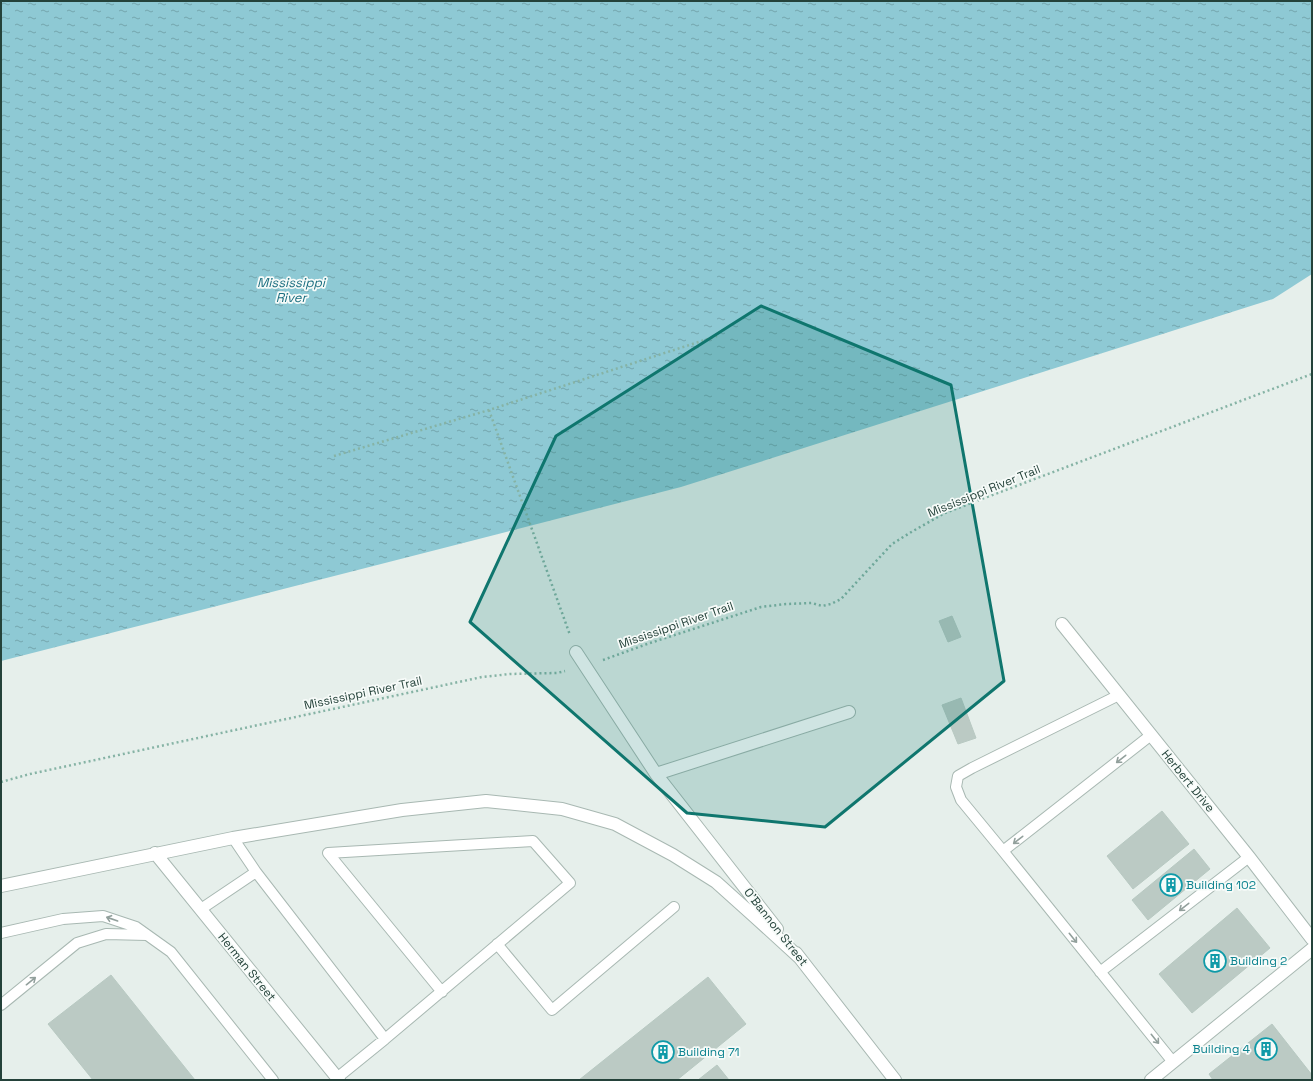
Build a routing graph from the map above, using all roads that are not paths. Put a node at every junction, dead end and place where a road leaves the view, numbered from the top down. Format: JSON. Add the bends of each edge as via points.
{"nodes":[{"id":1,"x":1062,"y":624,"type":"dead end"},
{"id":2,"x":576,"y":652,"type":"road end"},
{"id":3,"x":1119,"y":695,"type":"junction"},
{"id":4,"x":849,"y":712,"type":"dead end"},
{"id":5,"x":1151,"y":735,"type":"junction"},
{"id":6,"x":656,"y":774,"type":"junction"},
{"id":7,"x":233,"y":838,"type":"junction"},
{"id":8,"x":1003,"y":851,"type":"junction"},
{"id":9,"x":155,"y":853,"type":"junction"},
{"id":10,"x":1248,"y":857,"type":"junction"},
{"id":11,"x":256,"y":872,"type":"junction"},
{"id":12,"x":1,"y":886,"type":"edge"},
{"id":13,"x":674,"y":907,"type":"dead end"},
{"id":14,"x":201,"y":909,"type":"junction"},
{"id":15,"x":1,"y":933,"type":"edge"},
{"id":16,"x":148,"y":935,"type":"junction"},
{"id":17,"x":1312,"y":939,"type":"edge"},
{"id":18,"x":497,"y":944,"type":"junction"},
{"id":19,"x":1312,"y":949,"type":"edge"},
{"id":20,"x":800,"y":958,"type":"junction"},
{"id":21,"x":1100,"y":972,"type":"junction"},
{"id":22,"x":442,"y":992,"type":"junction"},
{"id":23,"x":1,"y":1005,"type":"edge"},
{"id":24,"x":385,"y":1039,"type":"junction"},
{"id":25,"x":1173,"y":1062,"type":"junction"},
{"id":26,"x":338,"y":1079,"type":"edge"},
{"id":27,"x":273,"y":1080,"type":"edge"},
{"id":28,"x":895,"y":1080,"type":"edge"},
{"id":29,"x":1151,"y":1080,"type":"edge"}],
"edges":[{"from":1,"to":3,"type":"street","name":"Herbert Drive"},
{"from":2,"to":6,"type":"street","name":"O'Bannon Street"},
{"from":3,"to":5,"type":"street","name":"Herbert Drive"},
{"from":3,"to":8,"type":"lane","via":[[958,776],[956,788],[961,800]]},
{"from":4,"to":6,"type":"street"},
{"from":5,"to":8,"type":"lane","one_way":true},
{"from":5,"to":10,"type":"street","name":"Herbert Drive"},
{"from":6,"to":20,"type":"street","name":"O'Bannon Street"},
{"from":7,"to":9,"type":"street"},
{"from":7,"to":11,"type":"lane"},
{"from":7,"to":20,"type":"street","via":[[402,810],[486,802],[562,809],[615,824],[716,882]]},
{"from":8,"to":21,"type":"lane","one_way":true},
{"from":9,"to":12,"type":"street"},
{"from":9,"to":14,"type":"street","name":"Herman Street"},
{"from":10,"to":17,"type":"street","name":"Herbert Drive"},
{"from":10,"to":21,"type":"lane","one_way":true},
{"from":11,"to":14,"type":"lane"},
{"from":11,"to":24,"type":"lane"},
{"from":13,"to":18,"type":"lane","via":[[552,1010]]},
{"from":14,"to":26,"type":"street","name":"Herman Street"},
{"from":16,"to":15,"type":"lane","one_way":true,"via":[[136,927],[103,916],[62,919]]},
{"from":23,"to":16,"type":"lane","one_way":true,"via":[[78,943],[106,934]]},
{"from":16,"to":27,"type":"lane","via":[[171,952]]},
{"from":18,"to":22,"type":"lane"},
{"from":18,"to":22,"type":"lane","via":[[570,883],[533,841],[328,853]]},
{"from":19,"to":25,"type":"street"},
{"from":20,"to":28,"type":"street","name":"O'Bannon Street"},
{"from":21,"to":25,"type":"lane","one_way":true},
{"from":22,"to":24,"type":"lane"},
{"from":24,"to":26,"type":"lane"},
{"from":25,"to":29,"type":"street"}]}
